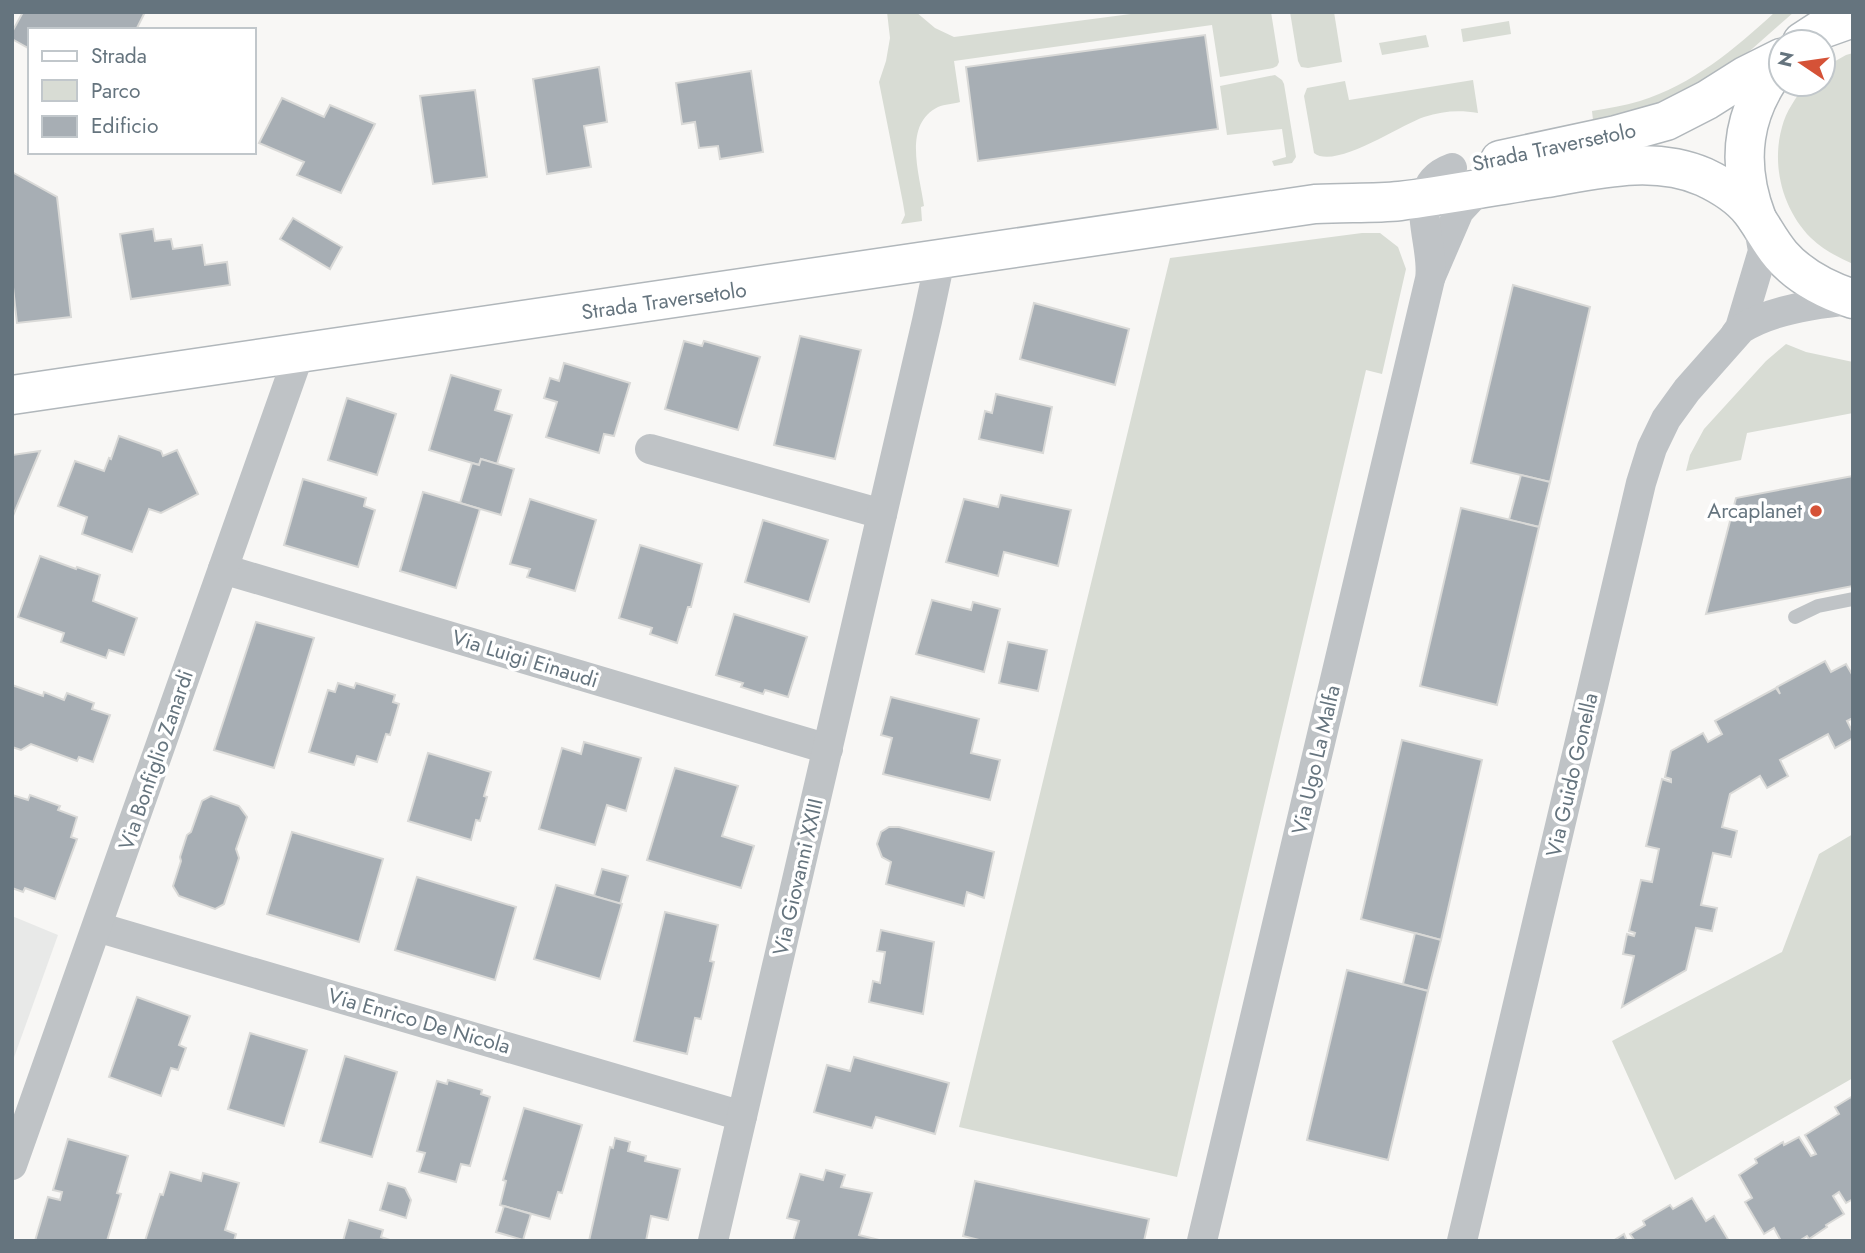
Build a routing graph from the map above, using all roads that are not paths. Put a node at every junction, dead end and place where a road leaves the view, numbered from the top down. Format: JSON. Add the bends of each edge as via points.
{"nodes":[{"id":1,"x":1818,"y":12,"type":"edge"},
{"id":2,"x":1853,"y":18,"type":"edge"},
{"id":3,"x":1809,"y":28,"type":"edge"},
{"id":4,"x":1825,"y":28,"type":"edge"},
{"id":5,"x":1767,"y":66,"type":"edge"},
{"id":6,"x":1767,"y":80,"type":"edge"},
{"id":7,"x":1440,"y":195,"type":"junction"},
{"id":8,"x":1315,"y":204,"type":"junction"},
{"id":9,"x":1758,"y":221,"type":"junction"},
{"id":10,"x":940,"y":261,"type":"junction"},
{"id":11,"x":1853,"y":299,"type":"edge"},
{"id":12,"x":1735,"y":335,"type":"junction"},
{"id":13,"x":299,"y":354,"type":"junction"},
{"id":14,"x":12,"y":396,"type":"edge"},
{"id":15,"x":650,"y":449,"type":"dead end"},
{"id":16,"x":882,"y":514,"type":"junction"},
{"id":17,"x":223,"y":569,"type":"junction"},
{"id":18,"x":1853,"y":599,"type":"edge"},
{"id":19,"x":1794,"y":617,"type":"dead end"},
{"id":20,"x":828,"y":749,"type":"junction"},
{"id":21,"x":97,"y":927,"type":"junction"},
{"id":22,"x":742,"y":1116,"type":"junction"},
{"id":23,"x":12,"y":1165,"type":"edge"},
{"id":24,"x":713,"y":1241,"type":"edge"},
{"id":25,"x":1202,"y":1241,"type":"edge"},
{"id":26,"x":1462,"y":1241,"type":"edge"}],
"edges":[{"from":1,"to":3,"type":"street"},
{"from":2,"to":4,"type":"main road"},
{"from":5,"to":7,"type":"main road","name":"Strada Traversetolo","via":[[1666,121],[1581,143]]},
{"from":6,"to":9,"type":"main road","name":"Strada Traversetolo","via":[[1751,113],[1744,156],[1745,179]]},
{"from":7,"to":8,"type":"main road","name":"Strada Traversetolo"},
{"from":7,"to":8,"type":"main road","name":"Strada Traversetolo","via":[[1382,182]]},
{"from":7,"to":9,"type":"main road","name":"Strada Traversetolo","via":[[1651,165],[1704,177],[1742,201]]},
{"from":7,"to":25,"type":"street","name":"Via Ugo La Malfa","via":[[1445,246],[1430,279]]},
{"from":8,"to":10,"type":"main road","name":"Strada Traversetolo"},
{"from":9,"to":11,"type":"main road","name":"Strada Traversetolo","via":[[1799,272]]},
{"from":9,"to":12,"type":"street","name":"Via Guido Gonella","via":[[1763,251]]},
{"from":10,"to":13,"type":"main road","name":"Strada Traversetolo"},
{"from":10,"to":16,"type":"street","name":"Via Giovanni XXIII"},
{"from":11,"to":12,"type":"street","name":"Via Guido Gonella","via":[[1778,314],[1749,324]]},
{"from":12,"to":26,"type":"street","name":"Via Guido Gonella","via":[[1675,406],[1646,464]]},
{"from":13,"to":14,"type":"main road","name":"Strada Traversetolo"},
{"from":13,"to":17,"type":"street","name":"Via Bonfiglio Zanardi"},
{"from":15,"to":16,"type":"street"},
{"from":16,"to":20,"type":"street","name":"Via Giovanni XXIII"},
{"from":17,"to":20,"type":"street","name":"Via Luigi Einaudi"},
{"from":17,"to":21,"type":"street","name":"Via Bonfiglio Zanardi"},
{"from":18,"to":19,"type":"lane","via":[[1818,606]]},
{"from":20,"to":22,"type":"street","name":"Via Giovanni XXIII"},
{"from":21,"to":22,"type":"street","name":"Via Enrico De Nicola"},
{"from":21,"to":23,"type":"street","name":"Via Bonfiglio Zanardi"},
{"from":22,"to":24,"type":"street","name":"Via Giovanni XXIII"}]}
